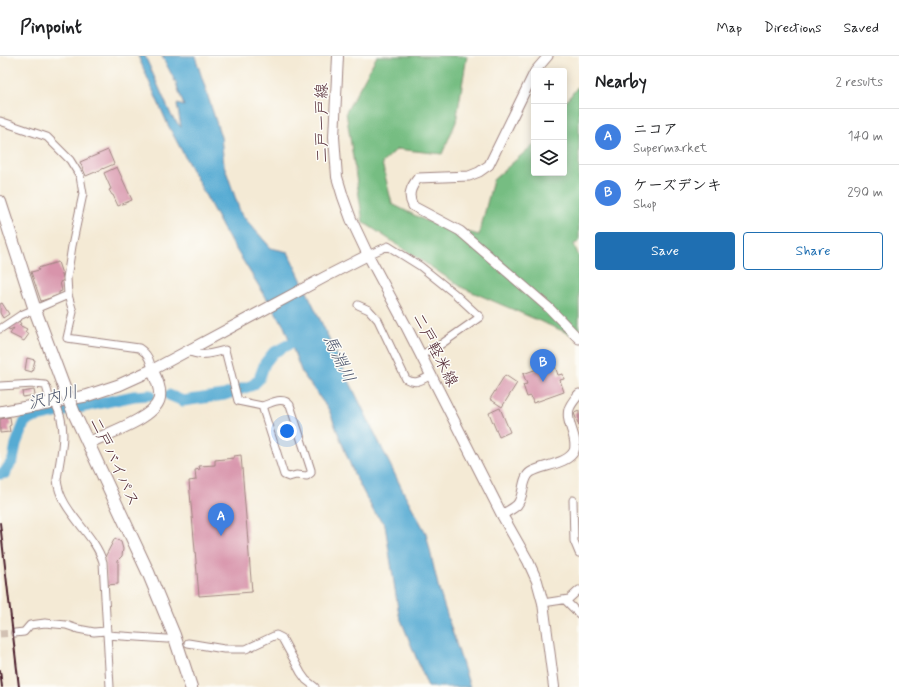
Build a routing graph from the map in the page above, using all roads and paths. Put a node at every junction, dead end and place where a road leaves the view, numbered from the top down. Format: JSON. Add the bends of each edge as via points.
{"nodes":[{"id":1,"x":338,"y":56,"type":"edge"},
{"id":2,"x":548,"y":56,"type":"edge"},
{"id":3,"x":538,"y":68,"type":"edge"},
{"id":4,"x":531,"y":78,"type":"edge"},
{"id":5,"x":0,"y":121,"type":"edge"},
{"id":6,"x":0,"y":202,"type":"edge"},
{"id":7,"x":368,"y":255,"type":"junction"},
{"id":8,"x":68,"y":295,"type":"junction"},
{"id":9,"x":358,"y":305,"type":"dead end"},
{"id":10,"x":35,"y":310,"type":"junction"},
{"id":11,"x":0,"y":329,"type":"edge"},
{"id":12,"x":579,"y":339,"type":"edge"},
{"id":13,"x":187,"y":351,"type":"junction"},
{"id":14,"x":421,"y":355,"type":"junction"},
{"id":15,"x":152,"y":370,"type":"junction"},
{"id":16,"x":431,"y":375,"type":"junction"},
{"id":17,"x":0,"y":386,"type":"edge"},
{"id":18,"x":579,"y":394,"type":"edge"},
{"id":19,"x":55,"y":403,"type":"junction"},
{"id":20,"x":262,"y":406,"type":"junction"},
{"id":21,"x":0,"y":412,"type":"edge"},
{"id":22,"x":88,"y":443,"type":"junction"},
{"id":23,"x":573,"y":500,"type":"dead end"},
{"id":24,"x":502,"y":515,"type":"junction"},
{"id":25,"x":579,"y":552,"type":"edge"},
{"id":26,"x":579,"y":590,"type":"edge"},
{"id":27,"x":564,"y":600,"type":"junction"},
{"id":28,"x":543,"y":603,"type":"junction"},
{"id":29,"x":579,"y":614,"type":"edge"},
{"id":30,"x":15,"y":632,"type":"tunnel mouth"},
{"id":31,"x":106,"y":633,"type":"junction"},
{"id":32,"x":167,"y":639,"type":"dead end"},
{"id":33,"x":188,"y":643,"type":"dead end"},
{"id":34,"x":110,"y":687,"type":"edge"},
{"id":35,"x":191,"y":687,"type":"edge"},
{"id":36,"x":315,"y":687,"type":"edge"},
{"id":37,"x":554,"y":687,"type":"edge"}],
"edges":[{"from":1,"to":7,"type":"main road","name":"二戸一戸線","via":[[334,136],[337,177],[351,219]]},
{"from":2,"to":3,"type":"street"},
{"from":4,"to":12,"type":"street","via":[[489,165],[469,176],[418,178],[411,187],[410,199],[413,206],[460,232],[549,308]]},
{"from":5,"to":8,"type":"street","via":[[47,137],[70,160],[80,176],[83,194],[67,278]]},
{"from":6,"to":10,"type":"highway","name":"二戸バイパス"},
{"from":7,"to":13,"type":"main road"},
{"from":7,"to":14,"type":"main road","name":"二戸軽米線"},
{"from":7,"to":14,"type":"street","via":[[388,246],[420,266],[480,317]]},
{"from":8,"to":10,"type":"street"},
{"from":8,"to":15,"type":"street","via":[[72,312],[67,338],[140,348],[149,358]]},
{"from":9,"to":16,"type":"street","via":[[369,310],[378,320],[406,379],[418,382]]},
{"from":10,"to":11,"type":"street","via":[[21,315]]},
{"from":10,"to":22,"type":"highway","name":"二戸バイパス","bridge":true},
{"from":13,"to":15,"type":"main road"},
{"from":13,"to":20,"type":"street","via":[[204,355],[225,350],[238,401]]},
{"from":14,"to":16,"type":"main road","name":"二戸軽米線"},
{"from":15,"to":19,"type":"main road","via":[[119,385]]},
{"from":15,"to":22,"type":"main road","via":[[160,392],[154,410]]},
{"from":16,"to":24,"type":"main road","name":"二戸軽米線"},
{"from":17,"to":19,"type":"street","via":[[45,385]]},
{"from":18,"to":24,"type":"street","via":[[568,411],[576,444],[574,452],[565,460],[530,473],[520,500],[516,506]]},
{"from":19,"to":21,"type":"main road"},
{"from":19,"to":31,"type":"street","via":[[64,429],[57,486],[60,496],[100,552],[103,562]]},
{"from":20,"to":20,"type":"street","via":[[284,475],[307,476],[311,470],[290,405],[283,400]]},
{"from":22,"to":35,"type":"highway","name":"二戸バイパス","via":[[154,586],[174,634]]},
{"from":23,"to":25,"type":"street","via":[[574,541]]},
{"from":24,"to":28,"type":"main road","name":"二戸軽米線","via":[[528,561]]},
{"from":26,"to":27,"type":"street"},
{"from":27,"to":28,"type":"street"},
{"from":27,"to":29,"type":"street"},
{"from":28,"to":37,"type":"main road","name":"二戸軽米線"},
{"from":30,"to":31,"type":"street","via":[[24,632],[30,625],[45,623]]},
{"from":31,"to":32,"type":"street"},
{"from":31,"to":34,"type":"street"},
{"from":33,"to":36,"type":"street","via":[[224,649],[246,649],[276,635],[282,638],[306,680]]}]}
